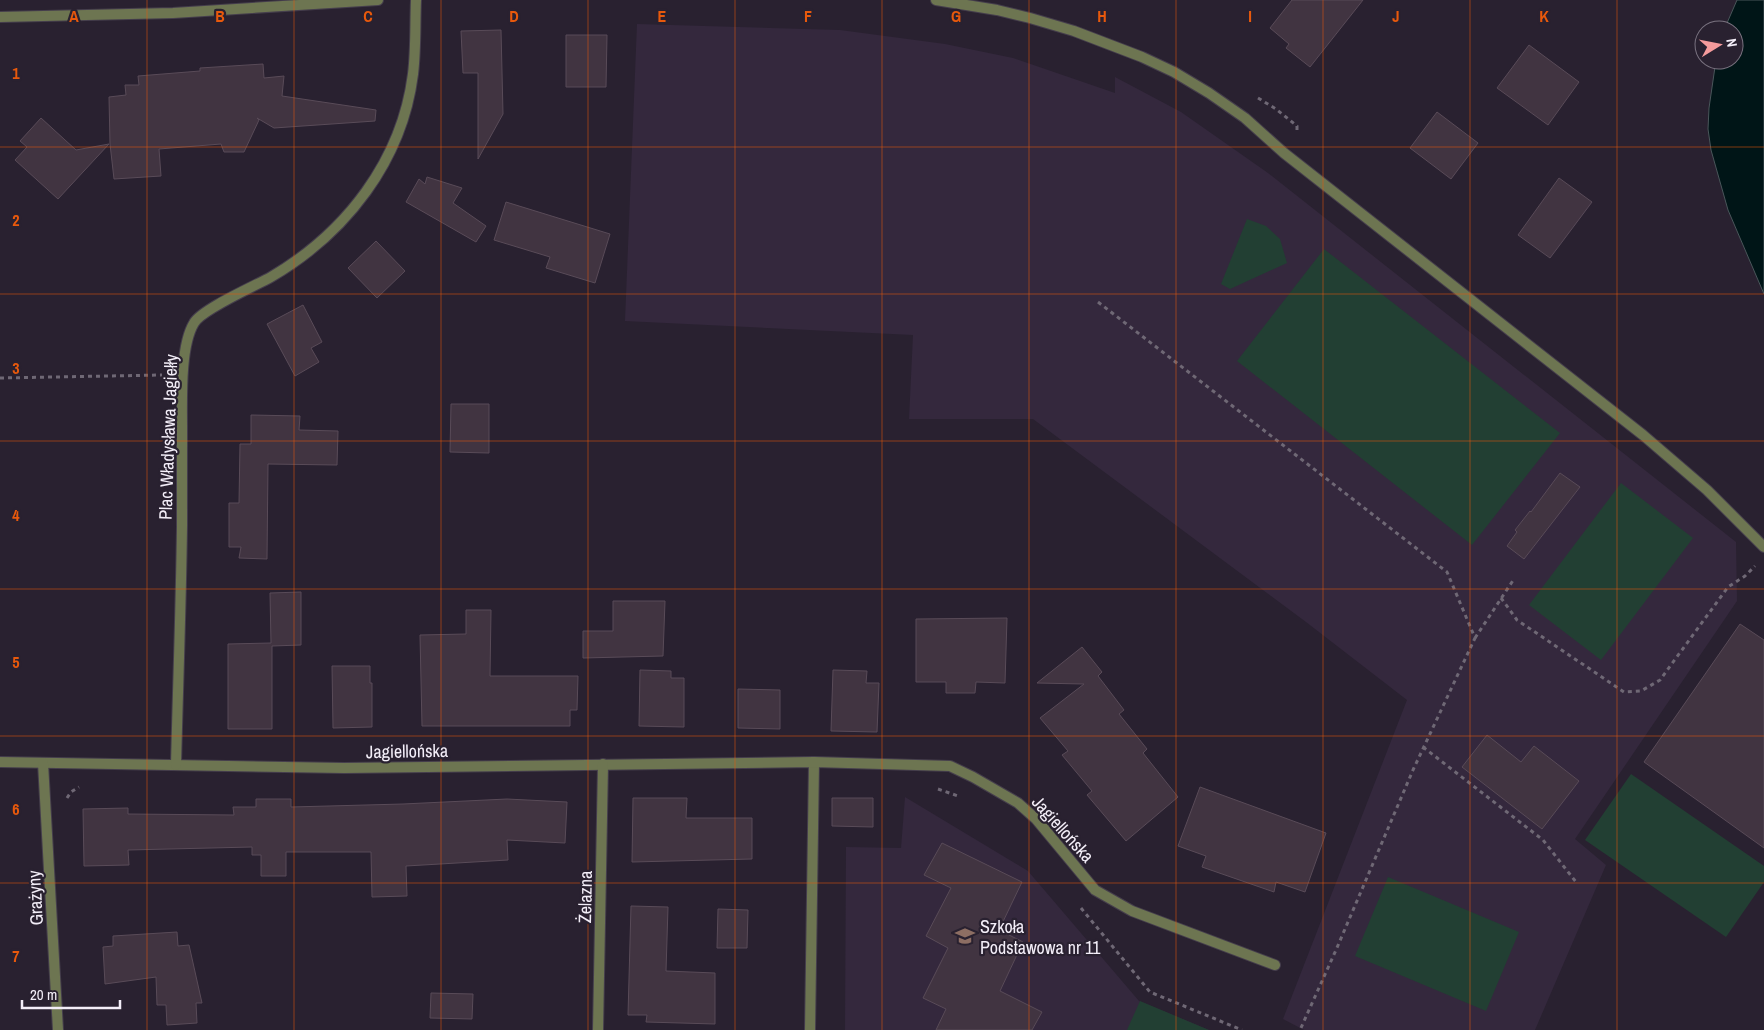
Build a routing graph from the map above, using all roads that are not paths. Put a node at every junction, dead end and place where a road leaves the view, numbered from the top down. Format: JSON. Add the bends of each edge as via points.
{"nodes":[{"id":1,"x":378,"y":0,"type":"edge"},
{"id":2,"x":416,"y":0,"type":"edge"},
{"id":3,"x":936,"y":0,"type":"edge"},
{"id":4,"x":0,"y":17,"type":"edge"},
{"id":5,"x":1764,"y":547,"type":"edge"},
{"id":6,"x":0,"y":762,"type":"edge"},
{"id":7,"x":814,"y":762,"type":"junction"},
{"id":8,"x":43,"y":763,"type":"junction"},
{"id":9,"x":603,"y":764,"type":"junction"},
{"id":10,"x":176,"y":765,"type":"junction"},
{"id":11,"x":1275,"y":965,"type":"dead end"},
{"id":12,"x":58,"y":1030,"type":"edge"},
{"id":13,"x":598,"y":1030,"type":"edge"},
{"id":14,"x":810,"y":1030,"type":"edge"}],
"edges":[{"from":1,"to":4,"type":"street","via":[[173,13]]},
{"from":2,"to":10,"type":"street","name":"Plac Władysława Jagiełły","via":[[413,73],[406,110],[393,146],[361,200],[316,247],[205,312],[194,321],[189,334],[182,375]]},
{"from":3,"to":5,"type":"street","via":[[1030,18],[1102,41],[1174,72],[1209,93],[1246,118],[1284,153],[1643,435],[1707,490]]},
{"from":6,"to":8,"type":"street","name":"Jagiellońska"},
{"from":7,"to":9,"type":"street","name":"Jagiellońska"},
{"from":7,"to":11,"type":"street","name":"Jagiellońska","via":[[950,766],[1018,803],[1036,819],[1095,890],[1132,911]]},
{"from":7,"to":14,"type":"street"},
{"from":8,"to":10,"type":"street","name":"Jagiellońska"},
{"from":8,"to":12,"type":"street","name":"Grażyny"},
{"from":9,"to":10,"type":"street","name":"Jagiellońska","via":[[344,768]]},
{"from":9,"to":13,"type":"street","name":"Żelazna"}]}
